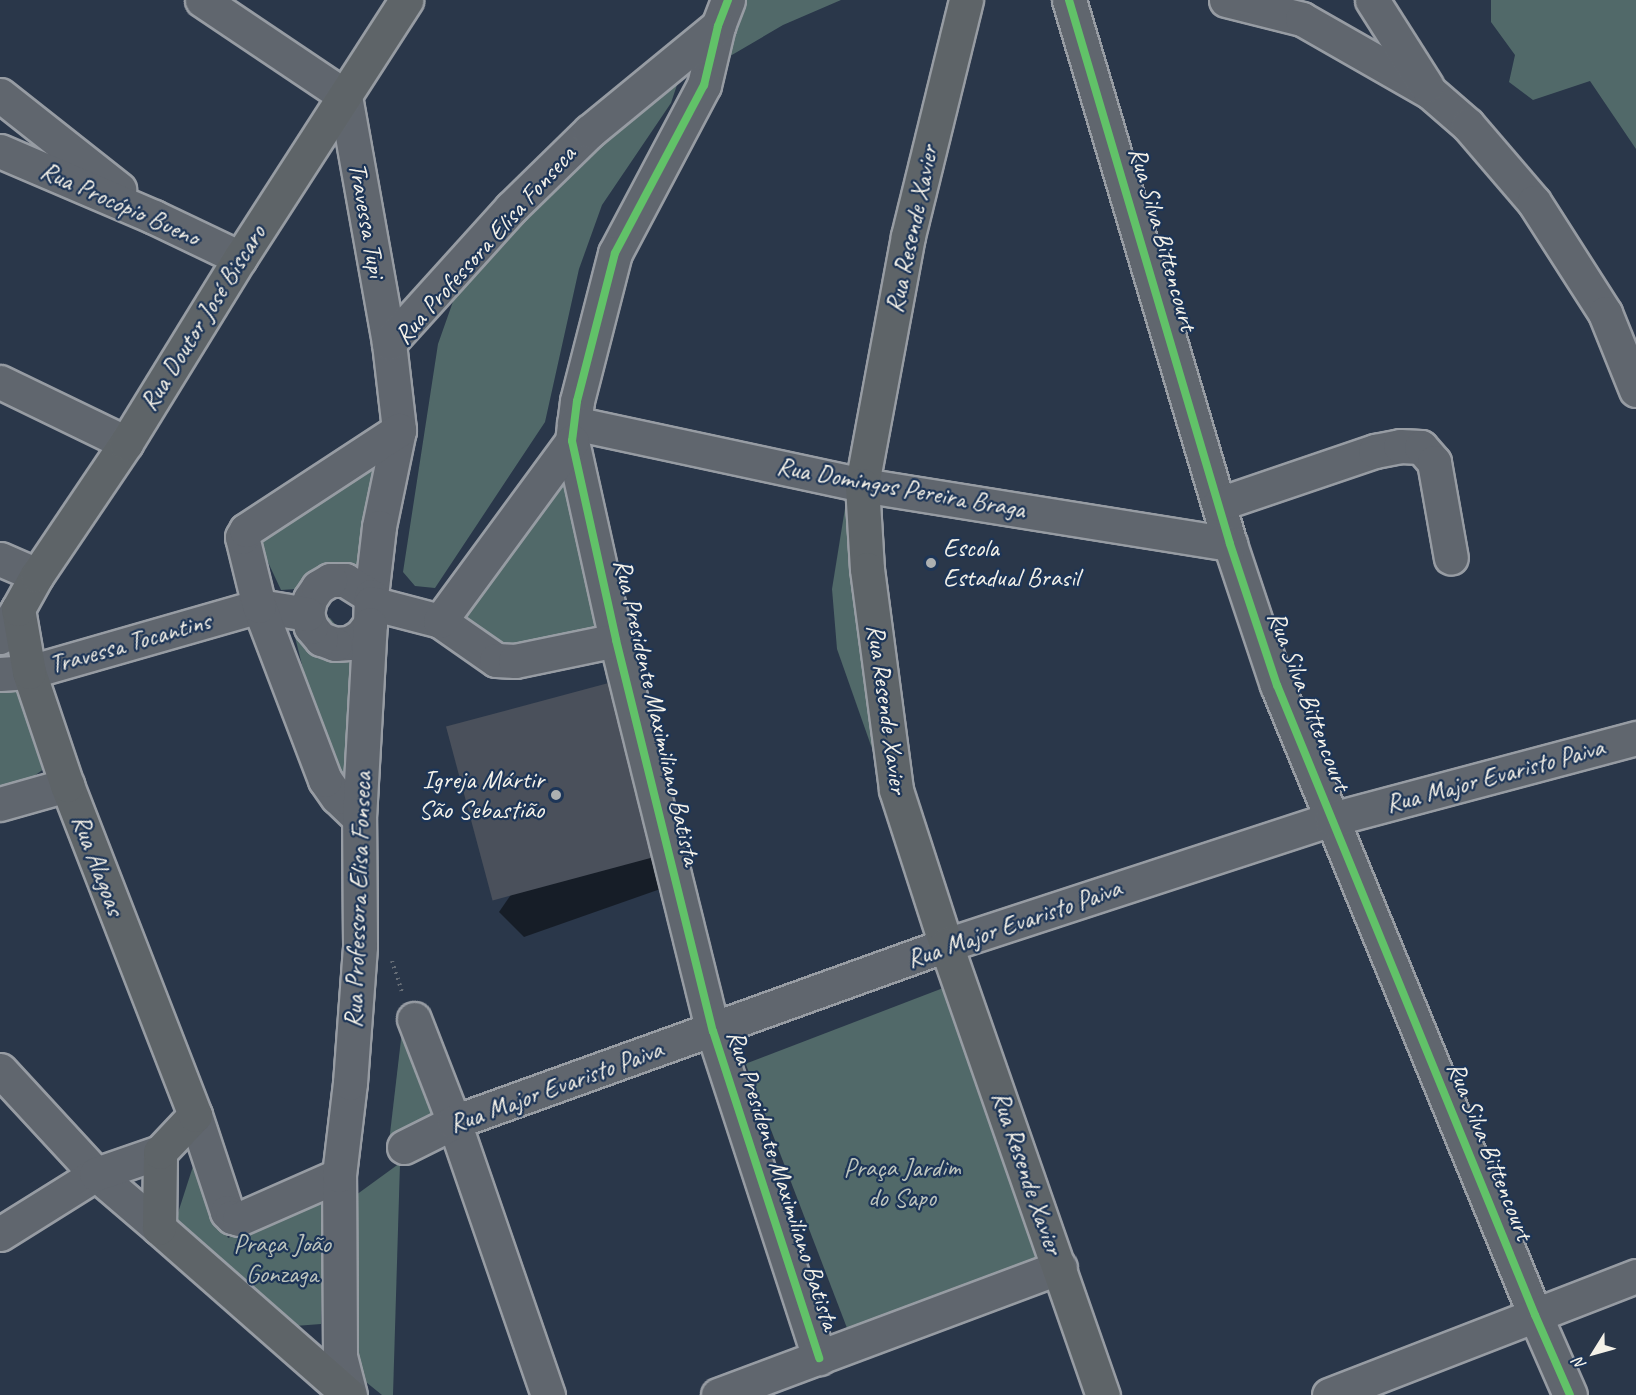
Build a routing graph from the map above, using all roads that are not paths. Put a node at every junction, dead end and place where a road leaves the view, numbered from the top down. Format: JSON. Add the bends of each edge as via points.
{"nodes":[{"id":1,"x":406,"y":0,"type":"edge"},
{"id":2,"x":966,"y":0,"type":"edge"},
{"id":3,"x":1069,"y":0,"type":"edge"},
{"id":4,"x":1226,"y":0,"type":"edge"},
{"id":5,"x":1372,"y":0,"type":"edge"},
{"id":6,"x":212,"y":3,"type":"edge"},
{"id":7,"x":723,"y":13,"type":"edge"},
{"id":8,"x":1430,"y":92,"type":"junction"},
{"id":9,"x":0,"y":95,"type":"edge"},
{"id":10,"x":345,"y":96,"type":"junction"},
{"id":11,"x":0,"y":151,"type":"edge"},
{"id":12,"x":154,"y":216,"type":"junction"},
{"id":13,"x":240,"y":258,"type":"junction"},
{"id":14,"x":389,"y":344,"type":"junction"},
{"id":15,"x":0,"y":382,"type":"edge"},
{"id":16,"x":1636,"y":390,"type":"edge"},
{"id":17,"x":399,"y":430,"type":"junction"},
{"id":18,"x":573,"y":432,"type":"junction"},
{"id":19,"x":126,"y":443,"type":"junction"},
{"id":20,"x":862,"y":485,"type":"junction"},
{"id":21,"x":1219,"y":504,"type":"junction"},
{"id":22,"x":1230,"y":544,"type":"junction"},
{"id":23,"x":1452,"y":558,"type":"dead end"},
{"id":24,"x":0,"y":559,"type":"edge"},
{"id":25,"x":37,"y":575,"type":"junction"},
{"id":26,"x":259,"y":606,"type":"junction"},
{"id":27,"x":370,"y":608,"type":"junction"},
{"id":28,"x":18,"y":609,"type":"junction"},
{"id":29,"x":307,"y":614,"type":"junction"},
{"id":30,"x":440,"y":621,"type":"junction"},
{"id":31,"x":0,"y":637,"type":"edge"},
{"id":32,"x":616,"y":640,"type":"junction"},
{"id":33,"x":15,"y":673,"type":"edge"},
{"id":34,"x":1636,"y":738,"type":"edge"},
{"id":35,"x":67,"y":784,"type":"junction"},
{"id":36,"x":0,"y":804,"type":"edge"},
{"id":37,"x":359,"y":818,"type":"junction"},
{"id":38,"x":1332,"y":819,"type":"junction"},
{"id":39,"x":946,"y":945,"type":"junction"},
{"id":40,"x":414,"y":1019,"type":"road end"},
{"id":41,"x":712,"y":1031,"type":"junction"},
{"id":42,"x":0,"y":1070,"type":"edge"},
{"id":43,"x":195,"y":1114,"type":"junction"},
{"id":44,"x":454,"y":1122,"type":"junction"},
{"id":45,"x":404,"y":1147,"type":"dead end"},
{"id":46,"x":160,"y":1152,"type":"junction"},
{"id":47,"x":96,"y":1174,"type":"junction"},
{"id":48,"x":339,"y":1175,"type":"junction"},
{"id":49,"x":159,"y":1228,"type":"junction"},
{"id":50,"x":0,"y":1234,"type":"edge"},
{"id":51,"x":1060,"y":1267,"type":"junction"},
{"id":52,"x":1636,"y":1276,"type":"edge"},
{"id":53,"x":1534,"y":1315,"type":"junction"},
{"id":54,"x":819,"y":1358,"type":"junction"},
{"id":55,"x":350,"y":1395,"type":"edge"},
{"id":56,"x":548,"y":1395,"type":"edge"},
{"id":57,"x":718,"y":1395,"type":"edge"},
{"id":58,"x":1103,"y":1395,"type":"edge"},
{"id":59,"x":1329,"y":1395,"type":"edge"},
{"id":60,"x":1570,"y":1395,"type":"edge"}],
"edges":[{"from":1,"to":10,"type":"main road","name":"Rua Doutor José Biscaro"},
{"from":2,"to":20,"type":"main road","name":"Rua Resende Xavier","via":[[908,236]]},
{"from":3,"to":21,"type":"street","name":"Rua Silva Bittencourt"},
{"from":4,"to":8,"type":"street","via":[[1302,19]]},
{"from":5,"to":8,"type":"street"},
{"from":6,"to":10,"type":"street"},
{"from":7,"to":14,"type":"street","name":"Rua Professora Elisa Fonseca","via":[[511,208]]},
{"from":7,"to":18,"type":"street","name":"Rua Presidente Maximiliano Batista","via":[[704,85],[615,253]]},
{"from":8,"to":16,"type":"street","via":[[1468,125],[1534,202],[1605,313]]},
{"from":9,"to":12,"type":"street"},
{"from":10,"to":13,"type":"main road","name":"Rua Doutor José Biscaro"},
{"from":10,"to":14,"type":"street","name":"Travessa Tupi"},
{"from":11,"to":12,"type":"street","name":"Rua Procópio Bueno"},
{"from":12,"to":13,"type":"street","name":"Rua Procópio Bueno"},
{"from":13,"to":19,"type":"main road","name":"Rua Doutor José Biscaro"},
{"from":14,"to":17,"type":"street","name":"Rua Professora Elisa Fonseca"},
{"from":15,"to":19,"type":"street"},
{"from":17,"to":26,"type":"street","via":[[246,530],[242,537]]},
{"from":17,"to":27,"type":"street","name":"Rua Professora Elisa Fonseca","via":[[379,528]]},
{"from":18,"to":20,"type":"street","name":"Rua Domingos Pereira Braga"},
{"from":18,"to":30,"type":"street"},
{"from":18,"to":32,"type":"street","name":"Rua Presidente Maximiliano Batista"},
{"from":19,"to":25,"type":"main road","name":"Rua Doutor José Biscaro"},
{"from":20,"to":22,"type":"street","name":"Rua Domingos Pereira Braga"},
{"from":20,"to":39,"type":"main road","name":"Rua Resende Xavier","via":[[867,570],[896,790]]},
{"from":21,"to":22,"type":"street","name":"Rua Silva Bittencourt"},
{"from":21,"to":23,"type":"street","via":[[1376,451],[1421,447],[1434,462]]},
{"from":22,"to":38,"type":"street","name":"Rua Silva Bittencourt","via":[[1278,685]]},
{"from":24,"to":25,"type":"street"},
{"from":25,"to":28,"type":"main road","name":"Rua Doutor José Biscaro"},
{"from":26,"to":29,"type":"street"},
{"from":26,"to":33,"type":"street","name":"Travessa Tocantins"},
{"from":26,"to":37,"type":"street","via":[[326,780]]},
{"from":27,"to":29,"type":"street","via":[[345,580],[330,580],[318,587]]},
{"from":27,"to":29,"type":"street","via":[[362,636],[349,643],[321,639]]},
{"from":27,"to":30,"type":"street"},
{"from":27,"to":37,"type":"street","name":"Rua Professora Elisa Fonseca"},
{"from":28,"to":31,"type":"street","name":"Rua Doutor José Biscaro"},
{"from":28,"to":33,"type":"main road","name":"Rua Alagoas"},
{"from":30,"to":32,"type":"street","via":[[495,660],[515,661]]},
{"from":32,"to":41,"type":"street","name":"Rua Presidente Maximiliano Batista"},
{"from":33,"to":35,"type":"main road","name":"Rua Alagoas"},
{"from":34,"to":38,"type":"street","name":"Rua Major Evaristo Paiva"},
{"from":35,"to":36,"type":"street"},
{"from":35,"to":43,"type":"main road","name":"Rua Alagoas"},
{"from":37,"to":48,"type":"street","name":"Rua Professora Elisa Fonseca","via":[[360,946]]},
{"from":38,"to":39,"type":"street","name":"Rua Major Evaristo Paiva"},
{"from":38,"to":53,"type":"street","name":"Rua Silva Bittencourt"},
{"from":39,"to":41,"type":"street","name":"Rua Major Evaristo Paiva"},
{"from":39,"to":51,"type":"main road","name":"Rua Resende Xavier"},
{"from":40,"to":44,"type":"street"},
{"from":41,"to":44,"type":"street","name":"Rua Major Evaristo Paiva"},
{"from":41,"to":54,"type":"street","name":"Rua Presidente Maximiliano Batista"},
{"from":42,"to":47,"type":"street"},
{"from":43,"to":46,"type":"main road"},
{"from":43,"to":48,"type":"street","name":"Rua Alagoas","via":[[227,1212],[238,1219]]},
{"from":44,"to":45,"type":"street","name":"Rua Major Evaristo Paiva"},
{"from":44,"to":56,"type":"street"},
{"from":46,"to":47,"type":"street"},
{"from":46,"to":49,"type":"main road"},
{"from":47,"to":49,"type":"street"},
{"from":47,"to":50,"type":"street"},
{"from":48,"to":55,"type":"street","via":[[340,1356]]},
{"from":49,"to":55,"type":"main road"},
{"from":51,"to":54,"type":"street"},
{"from":51,"to":58,"type":"main road","name":"Rua Resende Xavier"},
{"from":52,"to":53,"type":"street"},
{"from":53,"to":59,"type":"street"},
{"from":53,"to":60,"type":"street","name":"Rua Silva Bittencourt"},
{"from":54,"to":57,"type":"street"}]}
